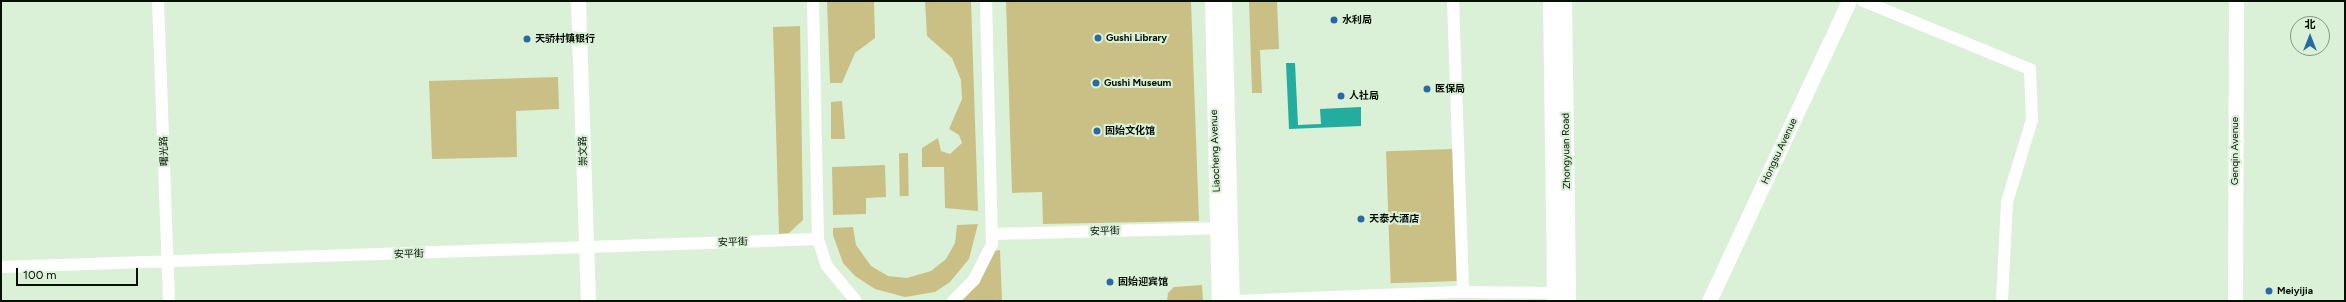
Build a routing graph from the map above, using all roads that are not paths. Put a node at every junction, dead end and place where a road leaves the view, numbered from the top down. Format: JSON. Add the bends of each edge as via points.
{"nodes":[{"id":1,"x":158,"y":1,"type":"edge"},
{"id":2,"x":813,"y":1,"type":"edge"},
{"id":3,"x":986,"y":1,"type":"edge"},
{"id":4,"x":1212,"y":1,"type":"edge"},
{"id":5,"x":1224,"y":1,"type":"edge"},
{"id":6,"x":1453,"y":1,"type":"edge"},
{"id":7,"x":1550,"y":1,"type":"edge"},
{"id":8,"x":1564,"y":1,"type":"edge"},
{"id":9,"x":1849,"y":1,"type":"edge"},
{"id":10,"x":1863,"y":1,"type":"edge"},
{"id":11,"x":2236,"y":1,"type":"edge"},
{"id":12,"x":580,"y":5,"type":"edge"},
{"id":13,"x":1217,"y":228,"type":"junction"},
{"id":14,"x":993,"y":234,"type":"junction"},
{"id":15,"x":818,"y":239,"type":"junction"},
{"id":16,"x":586,"y":248,"type":"junction"},
{"id":17,"x":168,"y":262,"type":"junction"},
{"id":18,"x":1,"y":267,"type":"edge"},
{"id":19,"x":1463,"y":292,"type":"junction"},
{"id":20,"x":1554,"y":297,"type":"edge"},
{"id":21,"x":170,"y":301,"type":"edge"},
{"id":22,"x":588,"y":301,"type":"edge"},
{"id":23,"x":856,"y":301,"type":"edge"},
{"id":24,"x":953,"y":301,"type":"edge"},
{"id":25,"x":1219,"y":301,"type":"edge"},
{"id":26,"x":1233,"y":301,"type":"edge"},
{"id":27,"x":1568,"y":301,"type":"edge"},
{"id":28,"x":1709,"y":301,"type":"edge"},
{"id":29,"x":2002,"y":301,"type":"edge"},
{"id":30,"x":2235,"y":301,"type":"edge"}],
"edges":[{"from":1,"to":17,"type":"street","name":"曙光路"},
{"from":2,"to":15,"type":"street"},
{"from":3,"to":14,"type":"street"},
{"from":4,"to":13,"type":"main road","name":"Liaocheng Avenue"},
{"from":5,"to":26,"type":"main road","name":"Liaocheng Avenue"},
{"from":6,"to":19,"type":"street"},
{"from":7,"to":20,"type":"main road","name":"Zhongyuan Road"},
{"from":8,"to":27,"type":"main road","name":"Zhongyuan Road"},
{"from":9,"to":28,"type":"main road","name":"Hongsu Avenue"},
{"from":10,"to":29,"type":"street","via":[[2030,69],[2032,120],[2007,202]]},
{"from":11,"to":30,"type":"main road","name":"Genqin Avenue"},
{"from":12,"to":16,"type":"main road","name":"崇文路"},
{"from":13,"to":14,"type":"street","name":"安平街"},
{"from":13,"to":25,"type":"main road","name":"Liaocheng Avenue"},
{"from":14,"to":24,"type":"street","via":[[981,269]]},
{"from":15,"to":16,"type":"street","name":"安平街"},
{"from":15,"to":23,"type":"street","via":[[827,266]]},
{"from":16,"to":17,"type":"street","name":"安平街"},
{"from":16,"to":22,"type":"main road","name":"崇文路"},
{"from":17,"to":18,"type":"street","name":"安平街"},
{"from":17,"to":21,"type":"street","name":"曙光路"},
{"from":19,"to":20,"type":"street"},
{"from":19,"to":26,"type":"street"}]}
